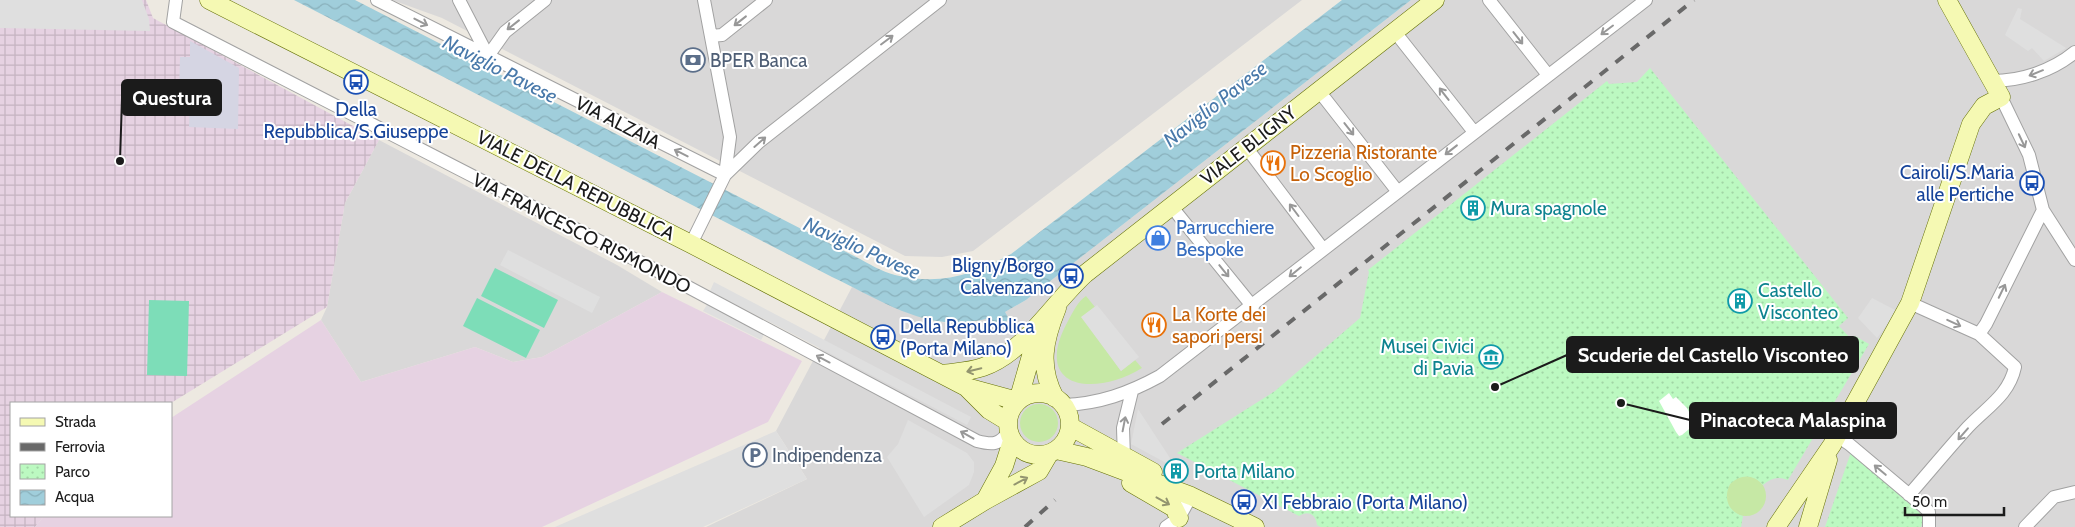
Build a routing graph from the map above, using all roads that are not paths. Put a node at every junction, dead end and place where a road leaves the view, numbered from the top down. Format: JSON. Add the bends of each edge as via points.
{"nodes":[{"id":1,"x":176,"y":0,"type":"edge"},
{"id":2,"x":209,"y":0,"type":"edge"},
{"id":3,"x":377,"y":0,"type":"edge"},
{"id":4,"x":459,"y":0,"type":"edge"},
{"id":5,"x":545,"y":0,"type":"edge"},
{"id":6,"x":704,"y":0,"type":"edge"},
{"id":7,"x":766,"y":0,"type":"edge"},
{"id":8,"x":940,"y":0,"type":"edge"},
{"id":9,"x":1435,"y":0,"type":"edge"},
{"id":10,"x":1489,"y":0,"type":"edge"},
{"id":11,"x":1646,"y":0,"type":"edge"},
{"id":12,"x":1947,"y":0,"type":"edge"},
{"id":13,"x":1394,"y":32,"type":"junction"},
{"id":14,"x":711,"y":36,"type":"junction"},
{"id":15,"x":2075,"y":52,"type":"edge"},
{"id":16,"x":488,"y":56,"type":"junction"},
{"id":17,"x":1548,"y":75,"type":"junction"},
{"id":18,"x":1992,"y":81,"type":"junction"},
{"id":19,"x":1319,"y":91,"type":"junction"},
{"id":20,"x":2001,"y":97,"type":"junction"},
{"id":21,"x":1474,"y":132,"type":"junction"},
{"id":22,"x":1246,"y":147,"type":"junction"},
{"id":23,"x":722,"y":180,"type":"junction"},
{"id":24,"x":1398,"y":192,"type":"junction"},
{"id":25,"x":1171,"y":206,"type":"junction"},
{"id":26,"x":2044,"y":210,"type":"junction"},
{"id":27,"x":691,"y":244,"type":"junction"},
{"id":28,"x":1323,"y":249,"type":"junction"},
{"id":29,"x":2075,"y":260,"type":"edge"},
{"id":30,"x":1064,"y":294,"type":"junction"},
{"id":31,"x":1910,"y":303,"type":"junction"},
{"id":32,"x":1253,"y":307,"type":"junction"},
{"id":33,"x":1040,"y":322,"type":"junction"},
{"id":34,"x":1979,"y":334,"type":"junction"},
{"id":35,"x":941,"y":374,"type":"junction"},
{"id":36,"x":966,"y":387,"type":"junction"},
{"id":37,"x":1132,"y":392,"type":"junction"},
{"id":38,"x":1018,"y":401,"type":"junction"},
{"id":39,"x":1059,"y":402,"type":"junction"},
{"id":40,"x":1071,"y":428,"type":"junction"},
{"id":41,"x":1009,"y":431,"type":"junction"},
{"id":42,"x":1834,"y":440,"type":"junction"},
{"id":43,"x":1052,"y":452,"type":"junction"},
{"id":44,"x":1119,"y":463,"type":"junction"},
{"id":45,"x":2075,"y":492,"type":"edge"},
{"id":46,"x":1909,"y":494,"type":"junction"},
{"id":47,"x":1191,"y":496,"type":"junction"},
{"id":48,"x":986,"y":500,"type":"junction"},
{"id":49,"x":1790,"y":507,"type":"junction"},
{"id":50,"x":1172,"y":522,"type":"edge"},
{"id":51,"x":1809,"y":524,"type":"edge"},
{"id":52,"x":942,"y":527,"type":"edge"},
{"id":53,"x":1255,"y":527,"type":"edge"},
{"id":54,"x":1776,"y":527,"type":"edge"},
{"id":55,"x":1929,"y":527,"type":"edge"},
{"id":56,"x":2026,"y":527,"type":"edge"}],
"edges":[{"from":41,"to":1,"type":"street","name":"VIA FRANCESCO RISMONDO","one_way":true,"via":[[1002,442],[977,441],[675,280],[173,22]]},
{"from":2,"to":27,"type":"street","name":"VIALE DELLA REPUBBLICA"},
{"from":3,"to":16,"type":"street","name":"VIA ALZAIA","one_way":true},
{"from":4,"to":16,"type":"street"},
{"from":5,"to":16,"type":"street","one_way":true,"via":[[505,32]]},
{"from":6,"to":14,"type":"street"},
{"from":7,"to":14,"type":"street","one_way":true,"via":[[722,35]]},
{"from":23,"to":8,"type":"street","one_way":true,"via":[[767,136]]},
{"from":9,"to":13,"type":"street","name":"VIALE BLIGNY"},
{"from":10,"to":17,"type":"street","one_way":true},
{"from":11,"to":17,"type":"street","one_way":true},
{"from":12,"to":18,"type":"street"},
{"from":13,"to":19,"type":"street","name":"VIALE BLIGNY"},
{"from":21,"to":13,"type":"street","one_way":true},
{"from":14,"to":23,"type":"street","via":[[730,137]]},
{"from":15,"to":18,"type":"street","one_way":true,"via":[[2023,79]]},
{"from":23,"to":16,"type":"street","name":"VIA ALZAIA","one_way":true},
{"from":17,"to":21,"type":"street"},
{"from":18,"to":20,"type":"street"},
{"from":19,"to":22,"type":"street","name":"VIALE BLIGNY"},
{"from":19,"to":24,"type":"street","one_way":true},
{"from":20,"to":26,"type":"street","one_way":true,"via":[[2029,155]]},
{"from":20,"to":31,"type":"street","via":[[1984,106],[1971,124]]},
{"from":21,"to":24,"type":"street","one_way":true},
{"from":22,"to":25,"type":"street","name":"VIALE BLIGNY"},
{"from":28,"to":22,"type":"street","one_way":true},
{"from":23,"to":27,"type":"street"},
{"from":24,"to":28,"type":"street"},
{"from":25,"to":30,"type":"street","name":"VIALE BLIGNY"},
{"from":25,"to":32,"type":"street","one_way":true},
{"from":26,"to":29,"type":"street"},
{"from":34,"to":26,"type":"street","one_way":true},
{"from":27,"to":35,"type":"street","name":"VIALE DELLA REPUBBLICA"},
{"from":28,"to":32,"type":"street","one_way":true},
{"from":30,"to":33,"type":"street","name":"VIALE BLIGNY"},
{"from":30,"to":39,"type":"street","name":"VIALE BLIGNY","via":[[1052,322],[1044,354],[1045,373]]},
{"from":31,"to":34,"type":"street","one_way":true},
{"from":31,"to":42,"type":"street"},
{"from":32,"to":37,"type":"street","via":[[1160,376]]},
{"from":33,"to":35,"type":"street","name":"VIALE BLIGNY","one_way":true,"via":[[1007,356],[977,369]]},
{"from":33,"to":38,"type":"street","name":"VIALE BLIGNY"},
{"from":34,"to":46,"type":"street","one_way":true,"via":[[2015,367],[2012,380],[2003,395],[1970,426]]},
{"from":35,"to":36,"type":"street","name":"VIALE DELLA REPUBBLICA"},
{"from":36,"to":38,"type":"street"},
{"from":36,"to":41,"type":"street"},
{"from":37,"to":39,"type":"street","via":[[1085,404]]},
{"from":44,"to":37,"type":"street","one_way":true,"via":[[1122,428]]},
{"from":38,"to":39,"type":"street","via":[[1036,393]]},
{"from":38,"to":41,"type":"street","via":[[1011,409]]},
{"from":39,"to":40,"type":"street"},
{"from":40,"to":43,"type":"street","via":[[1062,444]]},
{"from":40,"to":44,"type":"street"},
{"from":41,"to":43,"type":"street","via":[[1018,448],[1027,453],[1037,456]]},
{"from":41,"to":48,"type":"street","via":[[1004,466]]},
{"from":46,"to":42,"type":"street","one_way":true,"via":[[1849,444]]},
{"from":42,"to":49,"type":"street"},
{"from":42,"to":51,"type":"street"},
{"from":43,"to":44,"type":"street"},
{"from":48,"to":43,"type":"street","one_way":true,"via":[[1039,471]]},
{"from":44,"to":47,"type":"street","via":[[1182,486]]},
{"from":44,"to":50,"type":"street","one_way":true,"via":[[1129,482],[1174,508]]},
{"from":45,"to":56,"type":"street","via":[[2054,497]]},
{"from":46,"to":55,"type":"street","via":[[1929,512]]},
{"from":47,"to":50,"type":"street"},
{"from":47,"to":53,"type":"street"},
{"from":48,"to":52,"type":"street"},
{"from":49,"to":51,"type":"street","via":[[1803,507]]},
{"from":49,"to":54,"type":"street"}]}
